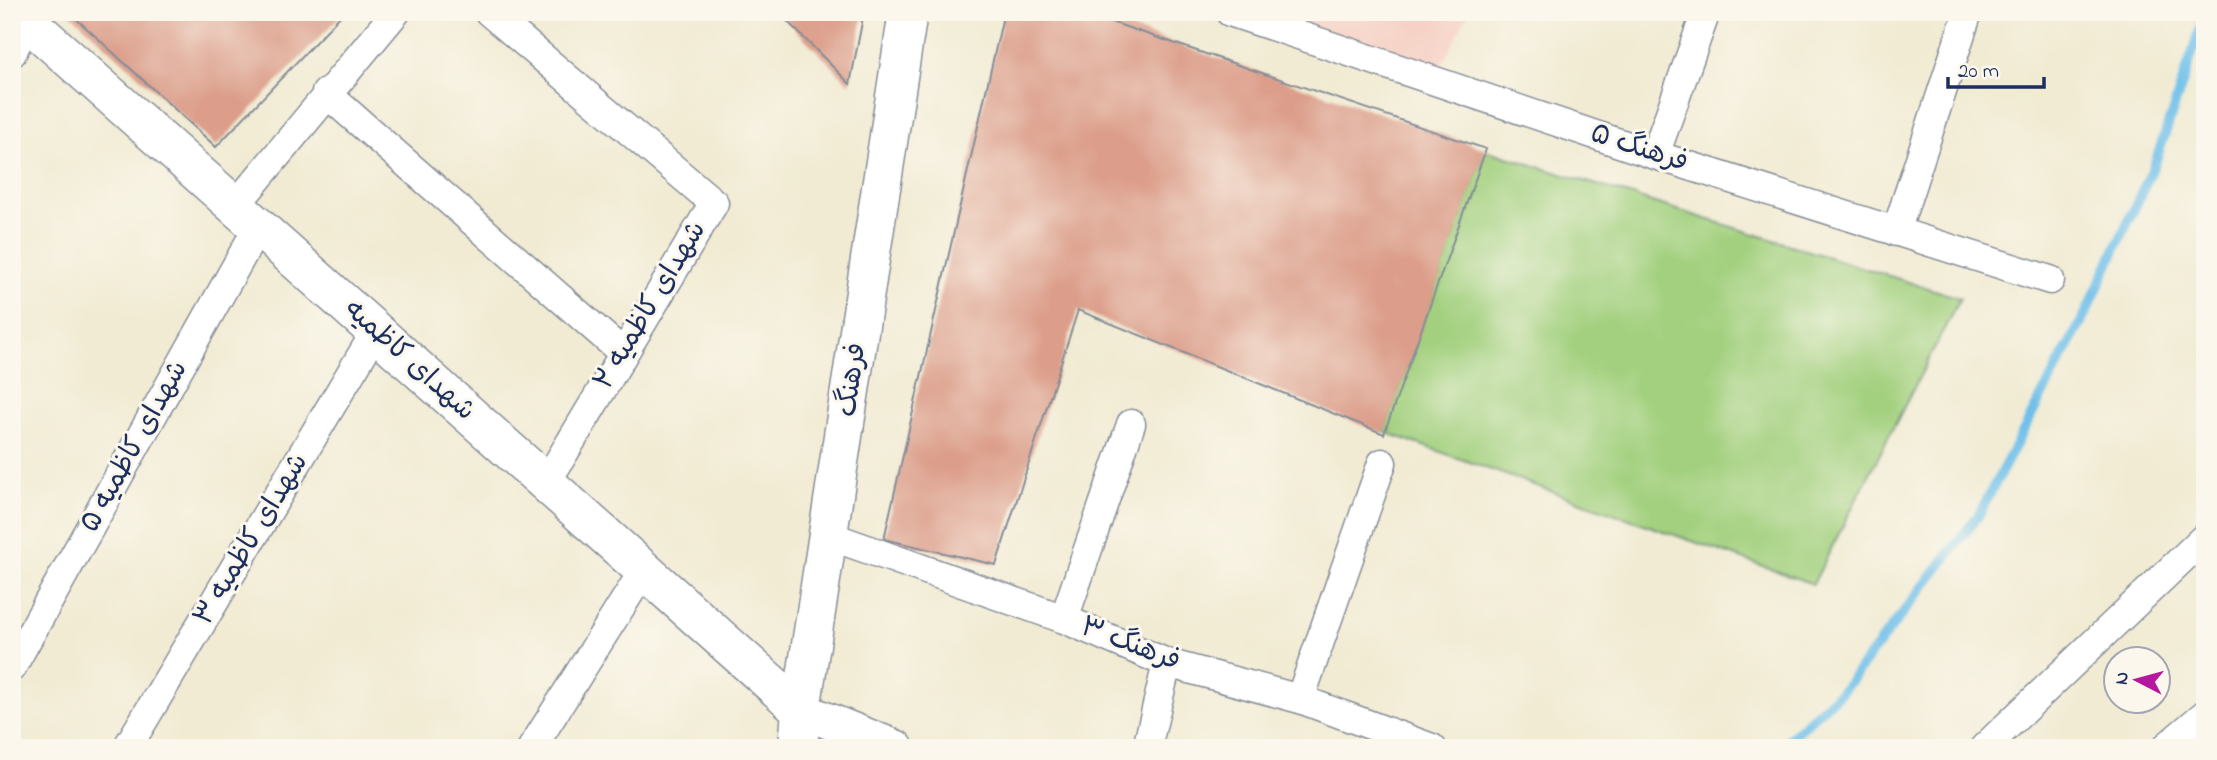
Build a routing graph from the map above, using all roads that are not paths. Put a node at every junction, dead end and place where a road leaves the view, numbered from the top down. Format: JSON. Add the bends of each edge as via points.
{"nodes":[{"id":1,"x":396,"y":12,"type":"edge"},
{"id":2,"x":489,"y":12,"type":"edge"},
{"id":3,"x":908,"y":12,"type":"edge"},
{"id":4,"x":1230,"y":12,"type":"edge"},
{"id":5,"x":1706,"y":12,"type":"edge"},
{"id":6,"x":1968,"y":12,"type":"edge"},
{"id":7,"x":19,"y":29,"type":"edge"},
{"id":8,"x":326,"y":93,"type":"junction"},
{"id":9,"x":1656,"y":155,"type":"junction"},
{"id":10,"x":246,"y":216,"type":"junction"},
{"id":11,"x":1896,"y":232,"type":"junction"},
{"id":12,"x":2050,"y":280,"type":"dead end"},
{"id":13,"x":376,"y":331,"type":"junction"},
{"id":14,"x":622,"y":352,"type":"junction"},
{"id":15,"x":1131,"y":424,"type":"dead end"},
{"id":16,"x":1382,"y":463,"type":"dead end"},
{"id":17,"x":547,"y":483,"type":"junction"},
{"id":18,"x":830,"y":536,"type":"junction"},
{"id":19,"x":2205,"y":537,"type":"edge"},
{"id":20,"x":644,"y":570,"type":"junction"},
{"id":21,"x":1064,"y":619,"type":"junction"},
{"id":22,"x":1167,"y":663,"type":"junction"},
{"id":23,"x":12,"y":667,"type":"edge"},
{"id":24,"x":1300,"y":699,"type":"junction"},
{"id":25,"x":801,"y":710,"type":"junction"},
{"id":26,"x":2205,"y":714,"type":"edge"},
{"id":27,"x":127,"y":748,"type":"edge"},
{"id":28,"x":532,"y":748,"type":"edge"},
{"id":29,"x":798,"y":748,"type":"edge"},
{"id":30,"x":896,"y":748,"type":"edge"},
{"id":31,"x":1147,"y":748,"type":"edge"},
{"id":32,"x":1432,"y":748,"type":"edge"},
{"id":33,"x":1984,"y":748,"type":"edge"},
{"id":34,"x":2165,"y":748,"type":"edge"}],
"edges":[{"from":1,"to":8,"type":"street","name":"شهدای کاظمیه ۵"},
{"from":2,"to":14,"type":"street","name":"شهدای کاظمیه ۲","via":[[714,203]]},
{"from":3,"to":18,"type":"main road","name":"فرهنگ"},
{"from":4,"to":9,"type":"street","name":"فرهنگ ۵"},
{"from":5,"to":9,"type":"street"},
{"from":6,"to":11,"type":"street"},
{"from":7,"to":10,"type":"main road","name":"شهدای کاظمیه"},
{"from":8,"to":10,"type":"street","name":"شهدای کاظمیه ۵"},
{"from":8,"to":14,"type":"street"},
{"from":9,"to":11,"type":"street","name":"فرهنگ ۵"},
{"from":10,"to":13,"type":"main road","name":"شهدای کاظمیه"},
{"from":10,"to":23,"type":"street","name":"شهدای کاظمیه ۵"},
{"from":11,"to":12,"type":"street","name":"فرهنگ ۵"},
{"from":13,"to":17,"type":"main road","name":"شهدای کاظمیه"},
{"from":13,"to":27,"type":"street","name":"شهدای کاظمیه ۳"},
{"from":14,"to":17,"type":"street","name":"شهدای کاظمیه ۲"},
{"from":15,"to":21,"type":"street"},
{"from":16,"to":24,"type":"street"},
{"from":17,"to":20,"type":"main road","name":"شهدای کاظمیه"},
{"from":18,"to":21,"type":"street","name":"فرهنگ ۳"},
{"from":18,"to":25,"type":"main road","name":"فرهنگ"},
{"from":19,"to":33,"type":"street"},
{"from":20,"to":25,"type":"main road","name":"شهدای کاظمیه"},
{"from":20,"to":28,"type":"street"},
{"from":21,"to":22,"type":"street","name":"فرهنگ ۳"},
{"from":22,"to":24,"type":"street","name":"فرهنگ ۳"},
{"from":22,"to":31,"type":"street"},
{"from":24,"to":32,"type":"street","name":"فرهنگ ۳"},
{"from":25,"to":29,"type":"main road","name":"فرهنگ"},
{"from":25,"to":30,"type":"street"},
{"from":26,"to":34,"type":"street"}]}
